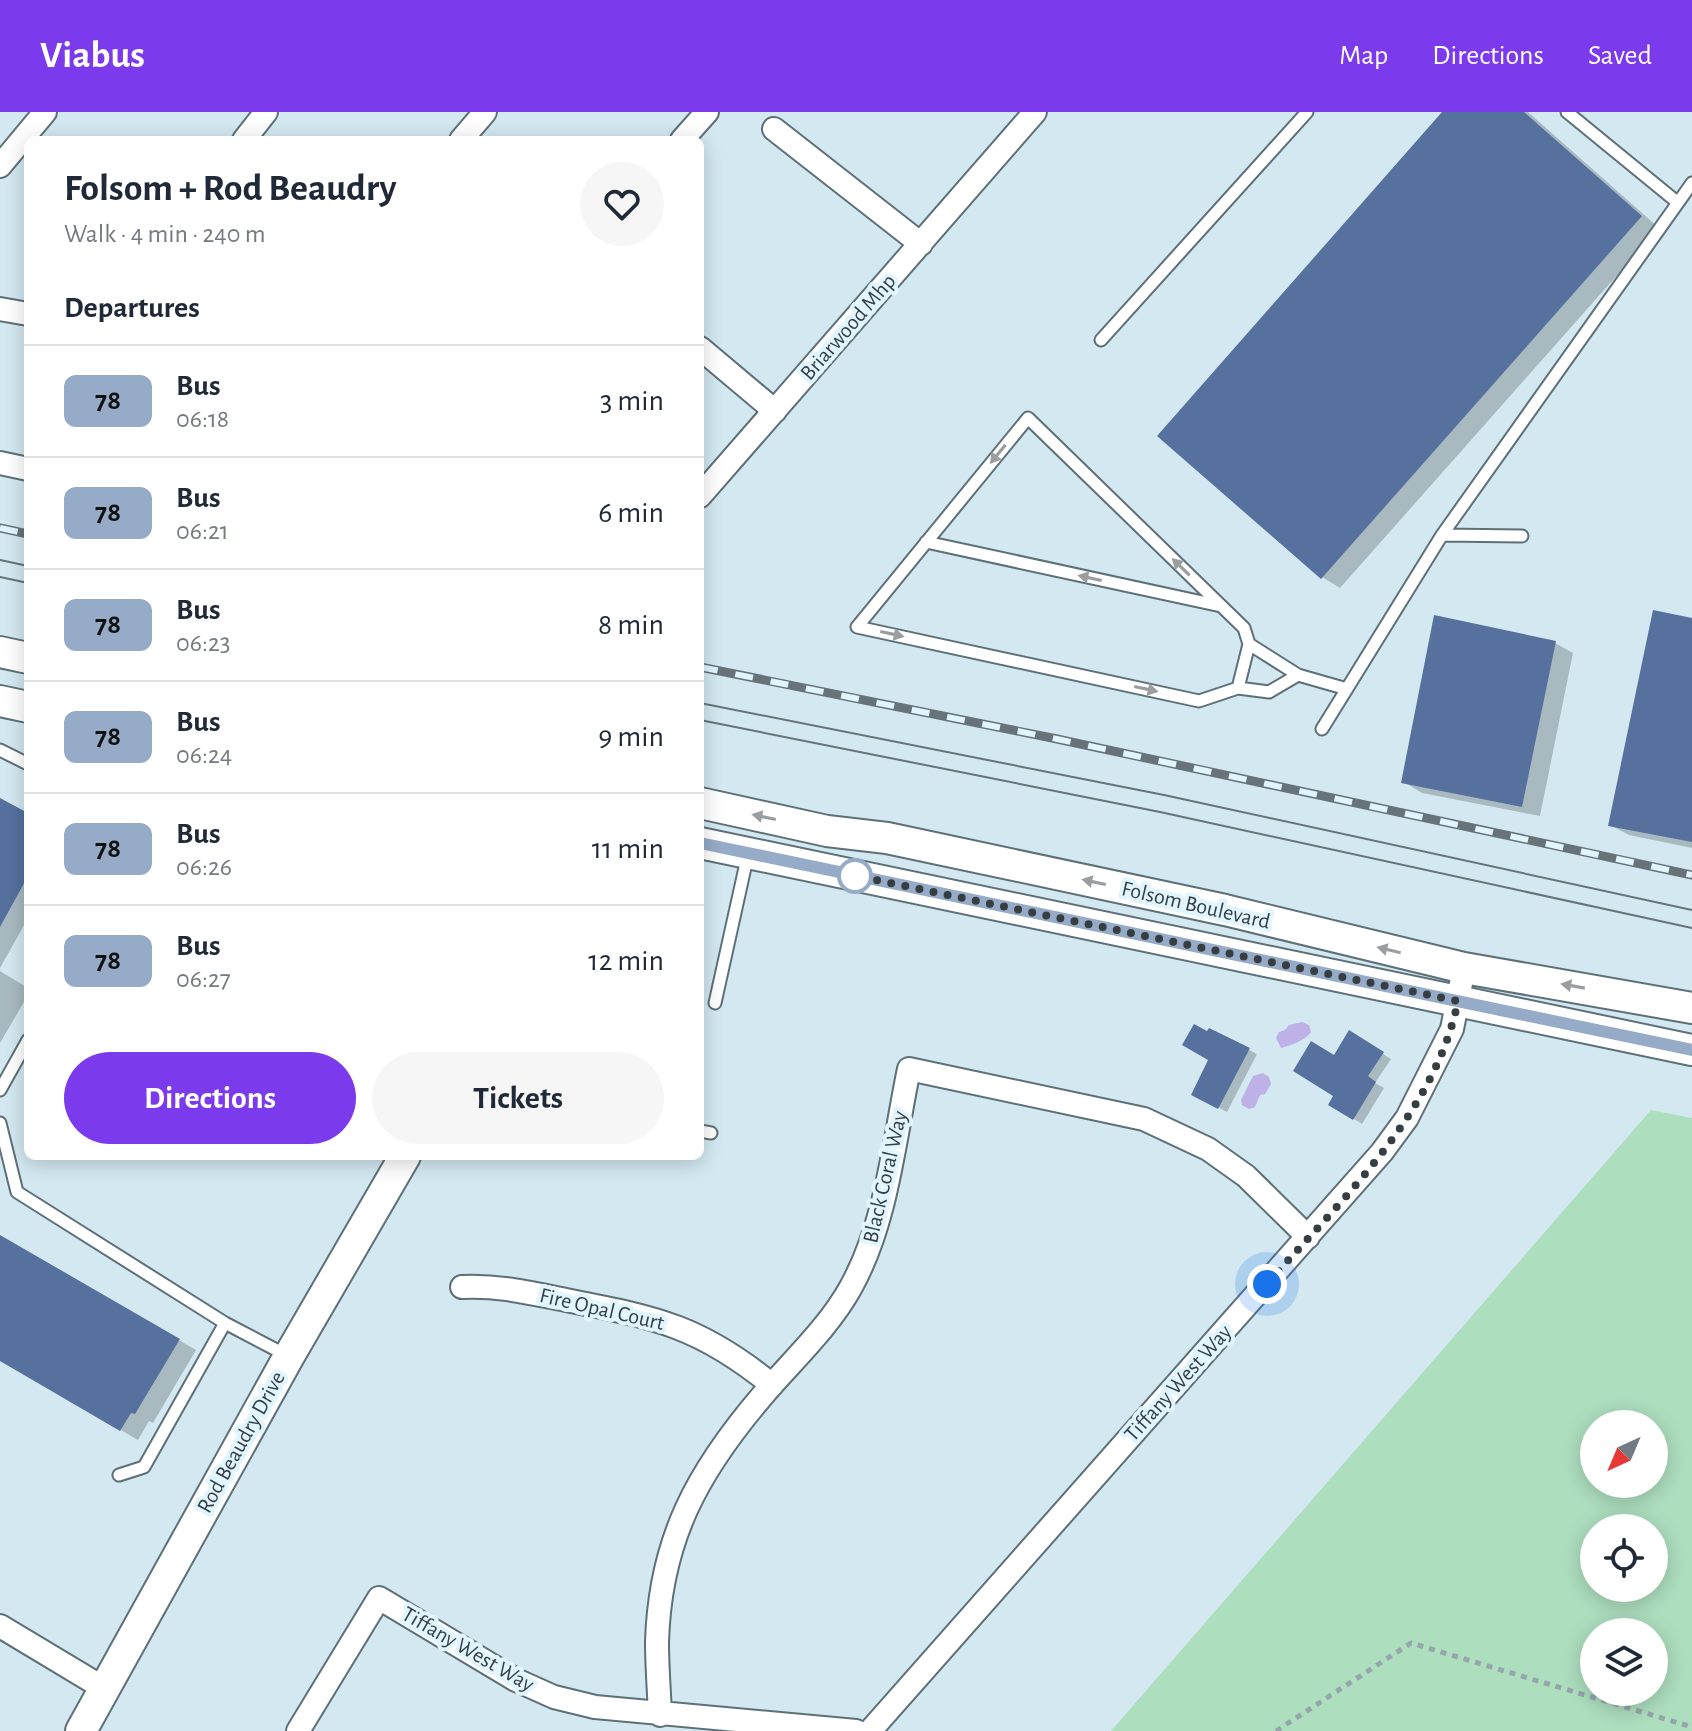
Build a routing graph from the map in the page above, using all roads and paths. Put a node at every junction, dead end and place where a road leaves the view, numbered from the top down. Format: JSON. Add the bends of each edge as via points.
{"nodes":[{"id":1,"x":45,"y":112,"type":"edge"},
{"id":2,"x":266,"y":112,"type":"edge"},
{"id":3,"x":485,"y":112,"type":"edge"},
{"id":4,"x":707,"y":112,"type":"edge"},
{"id":5,"x":1035,"y":112,"type":"edge"},
{"id":6,"x":1307,"y":112,"type":"edge"},
{"id":7,"x":1567,"y":112,"type":"edge"},
{"id":8,"x":774,"y":129,"type":"dead end"},
{"id":9,"x":247,"y":136,"type":"edge"},
{"id":10,"x":464,"y":136,"type":"edge"},
{"id":11,"x":686,"y":136,"type":"edge"},
{"id":12,"x":4,"y":157,"type":"edge"},
{"id":13,"x":1692,"y":183,"type":"edge"},
{"id":14,"x":1677,"y":202,"type":"junction"},
{"id":15,"x":921,"y":244,"type":"junction"},
{"id":16,"x":0,"y":309,"type":"edge"},
{"id":17,"x":24,"y":313,"type":"edge"},
{"id":18,"x":1101,"y":340,"type":"dead end"},
{"id":19,"x":704,"y":351,"type":"edge"},
{"id":20,"x":775,"y":411,"type":"junction"},
{"id":21,"x":0,"y":463,"type":"edge"},
{"id":22,"x":24,"y":468,"type":"edge"},
{"id":23,"x":704,"y":491,"type":"edge"},
{"id":24,"x":1442,"y":535,"type":"junction"},
{"id":25,"x":1522,"y":536,"type":"dead end"},
{"id":26,"x":926,"y":542,"type":"junction"},
{"id":27,"x":1221,"y":606,"type":"junction"},
{"id":28,"x":1249,"y":644,"type":"junction"},
{"id":29,"x":0,"y":652,"type":"edge"},
{"id":30,"x":24,"y":657,"type":"edge"},
{"id":31,"x":0,"y":673,"type":"edge"},
{"id":32,"x":1298,"y":675,"type":"junction"},
{"id":33,"x":24,"y":677,"type":"edge"},
{"id":34,"x":1238,"y":688,"type":"junction"},
{"id":35,"x":1347,"y":689,"type":"junction"},
{"id":36,"x":0,"y":701,"type":"edge"},
{"id":37,"x":24,"y":706,"type":"edge"},
{"id":38,"x":1322,"y":729,"type":"dead end"},
{"id":39,"x":0,"y":750,"type":"edge"},
{"id":40,"x":24,"y":762,"type":"edge"},
{"id":41,"x":704,"y":804,"type":"edge"},
{"id":42,"x":704,"y":844,"type":"edge"},
{"id":43,"x":748,"y":853,"type":"junction"},
{"id":44,"x":1464,"y":968,"type":"junction"},
{"id":45,"x":1458,"y":1001,"type":"junction"},
{"id":46,"x":715,"y":1003,"type":"dead end"},
{"id":47,"x":1692,"y":1008,"type":"edge"},
{"id":48,"x":24,"y":1047,"type":"edge"},
{"id":49,"x":1692,"y":1050,"type":"edge"},
{"id":50,"x":0,"y":1090,"type":"edge"},
{"id":51,"x":0,"y":1123,"type":"edge"},
{"id":52,"x":403,"y":1160,"type":"edge"},
{"id":53,"x":1308,"y":1237,"type":"junction"},
{"id":54,"x":462,"y":1287,"type":"dead end"},
{"id":55,"x":225,"y":1323,"type":"junction"},
{"id":56,"x":289,"y":1356,"type":"junction"},
{"id":57,"x":772,"y":1385,"type":"junction"},
{"id":58,"x":119,"y":1475,"type":"dead end"},
{"id":59,"x":0,"y":1626,"type":"edge"},
{"id":60,"x":105,"y":1689,"type":"junction"},
{"id":61,"x":660,"y":1715,"type":"junction"},
{"id":62,"x":1692,"y":1727,"type":"edge"},
{"id":63,"x":81,"y":1731,"type":"edge"},
{"id":64,"x":298,"y":1731,"type":"edge"},
{"id":65,"x":856,"y":1731,"type":"edge"},
{"id":66,"x":870,"y":1731,"type":"edge"},
{"id":67,"x":1276,"y":1731,"type":"edge"}],
"edges":[{"from":1,"to":12,"type":"street"},
{"from":2,"to":9,"type":"street"},
{"from":3,"to":10,"type":"street"},
{"from":4,"to":11,"type":"street"},
{"from":5,"to":15,"type":"street","name":"Briarwood Mhp"},
{"from":6,"to":18,"type":"lane"},
{"from":7,"to":14,"type":"lane"},
{"from":8,"to":15,"type":"street"},
{"from":13,"to":14,"type":"lane"},
{"from":14,"to":24,"type":"lane"},
{"from":15,"to":20,"type":"street","name":"Briarwood Mhp"},
{"from":16,"to":17,"type":"street"},
{"from":19,"to":20,"type":"street"},
{"from":20,"to":23,"type":"street","name":"Briarwood Mhp"},
{"from":21,"to":22,"type":"street"},
{"from":24,"to":25,"type":"lane"},
{"from":24,"to":35,"type":"lane"},
{"from":27,"to":26,"type":"lane","one_way":true},
{"from":27,"to":26,"type":"lane","one_way":true,"via":[[1028,418]]},
{"from":26,"to":34,"type":"lane","one_way":true,"via":[[857,627],[1199,701]]},
{"from":27,"to":28,"type":"lane","via":[[1244,628]]},
{"from":28,"to":32,"type":"lane"},
{"from":28,"to":34,"type":"lane"},
{"from":29,"to":30,"type":"main road"},
{"from":31,"to":33,"type":"main road"},
{"from":32,"to":34,"type":"lane","via":[[1269,692]]},
{"from":32,"to":35,"type":"lane"},
{"from":35,"to":38,"type":"lane"},
{"from":36,"to":37,"type":"main road"},
{"from":39,"to":40,"type":"lane"},
{"from":44,"to":41,"type":"main road","name":"Folsom Boulevard","one_way":true,"via":[[1225,910]]},
{"from":42,"to":43,"type":"main road","name":"Folsom Boulevard"},
{"from":43,"to":45,"type":"main road","name":"Folsom Boulevard"},
{"from":43,"to":46,"type":"lane"},
{"from":44,"to":45,"type":"street","name":"Tiffany West Way"},
{"from":47,"to":44,"type":"main road","name":"Folsom Boulevard","one_way":true},
{"from":45,"to":49,"type":"main road","name":"Folsom Boulevard"},
{"from":45,"to":53,"type":"street","name":"Tiffany West Way","via":[[1452,1029],[1407,1118]]},
{"from":48,"to":50,"type":"lane"},
{"from":51,"to":55,"type":"lane","via":[[17,1192]]},
{"from":52,"to":56,"type":"main road","name":"Rod Beaudry Drive"},
{"from":53,"to":57,"type":"street","name":"Black Coral Way","via":[[1246,1176],[1208,1149],[1144,1119],[909,1069],[867,1252],[829,1319]]},
{"from":53,"to":66,"type":"street","name":"Tiffany West Way"},
{"from":54,"to":57,"type":"street","name":"Fire Opal Court","via":[[504,1287],[654,1318],[708,1339]]},
{"from":55,"to":56,"type":"lane"},
{"from":55,"to":58,"type":"lane","via":[[144,1467]]},
{"from":56,"to":60,"type":"main road","name":"Rod Beaudry Drive"},
{"from":57,"to":61,"type":"street","name":"Black Coral Way","via":[[726,1438],[697,1484],[676,1535],[659,1606]]},
{"from":59,"to":60,"type":"street"},
{"from":60,"to":63,"type":"main road","name":"Rod Beaudry Drive"},
{"from":61,"to":64,"type":"street","name":"Tiffany West Way","via":[[554,1697],[379,1598]]},
{"from":61,"to":65,"type":"street","name":"Tiffany West Way"},
{"from":62,"to":67,"type":"path","via":[[1411,1643]]}]}
